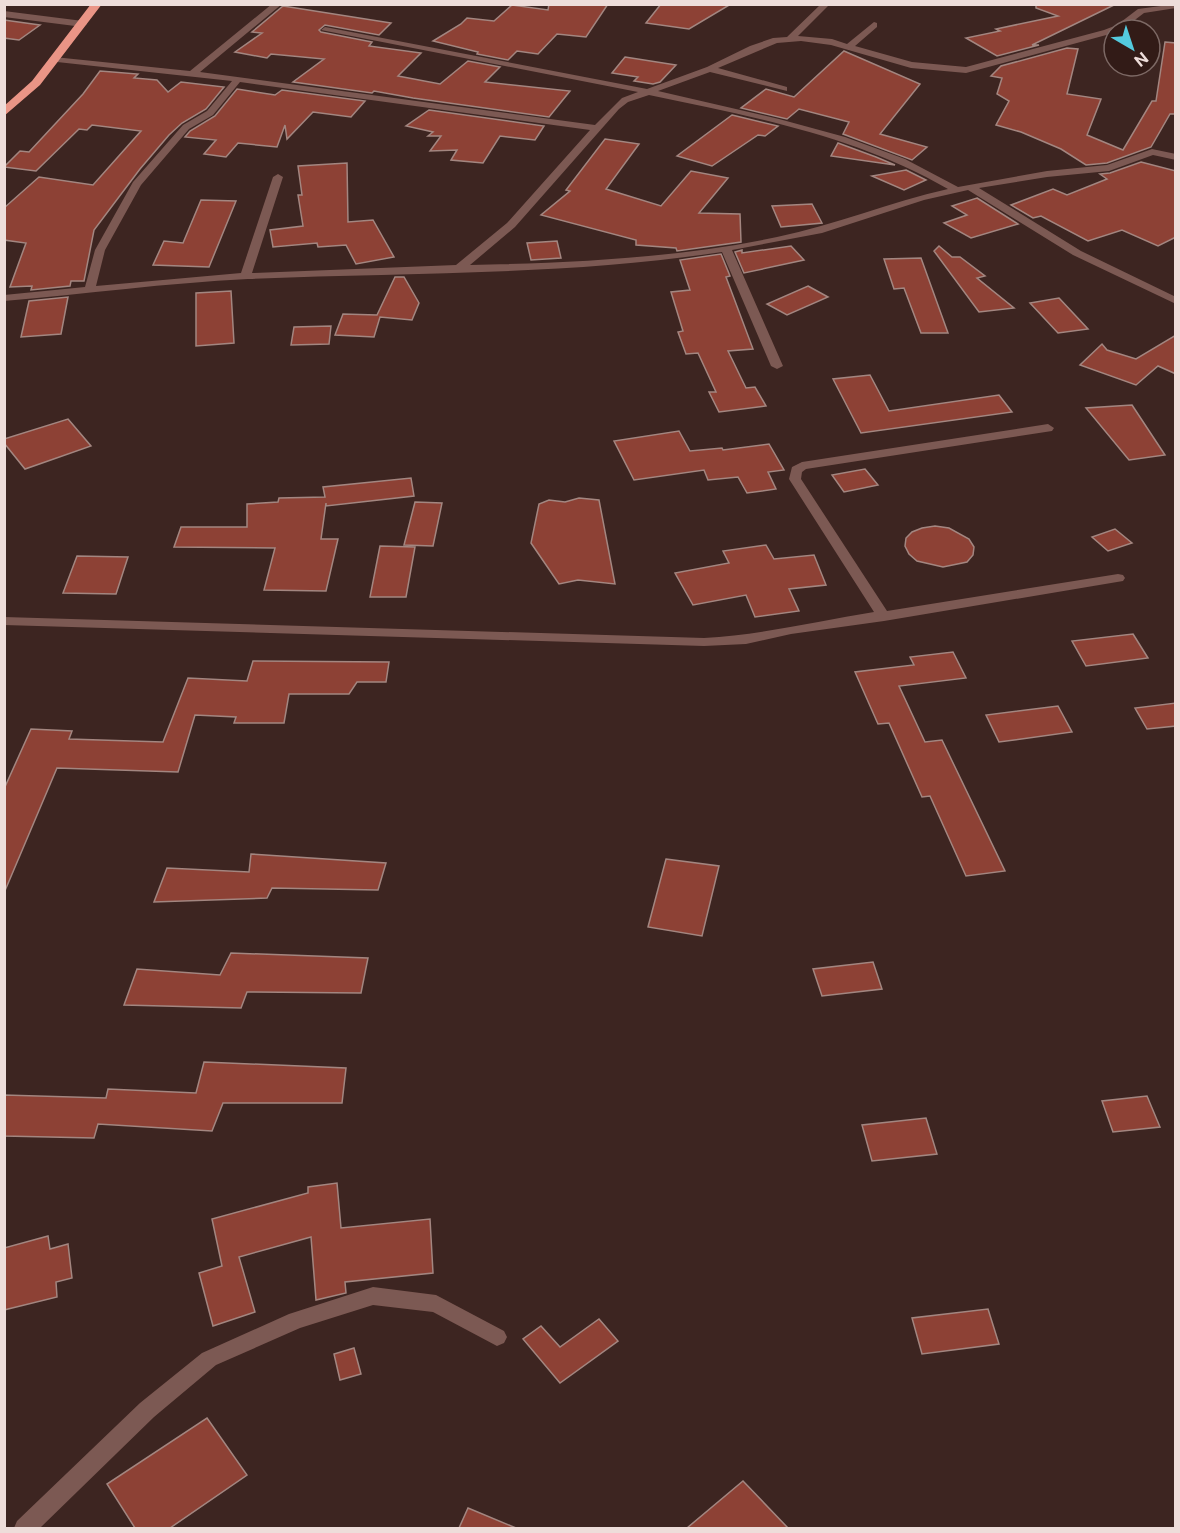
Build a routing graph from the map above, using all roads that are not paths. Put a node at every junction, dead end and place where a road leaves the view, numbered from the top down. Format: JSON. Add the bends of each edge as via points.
{"nodes":[{"id":1,"x":97,"y":4,"type":"edge"},
{"id":2,"x":278,"y":4,"type":"edge"},
{"id":3,"x":825,"y":5,"type":"edge"},
{"id":4,"x":1176,"y":5,"type":"edge"},
{"id":5,"x":4,"y":14,"type":"edge"},
{"id":6,"x":83,"y":24,"type":"junction"},
{"id":7,"x":874,"y":25,"type":"dead end"},
{"id":8,"x":325,"y":30,"type":"dead end"},
{"id":9,"x":790,"y":38,"type":"junction"},
{"id":10,"x":849,"y":47,"type":"junction"},
{"id":11,"x":57,"y":59,"type":"junction"},
{"id":12,"x":710,"y":69,"type":"junction"},
{"id":13,"x":193,"y":73,"type":"junction"},
{"id":14,"x":238,"y":79,"type":"junction"},
{"id":15,"x":784,"y":89,"type":"dead end"},
{"id":16,"x":649,"y":92,"type":"junction"},
{"id":17,"x":10,"y":103,"type":"edge"},
{"id":18,"x":4,"y":114,"type":"edge"},
{"id":19,"x":598,"y":128,"type":"junction"},
{"id":20,"x":1176,"y":157,"type":"edge"},
{"id":21,"x":278,"y":177,"type":"dead end"},
{"id":22,"x":970,"y":187,"type":"junction"},
{"id":23,"x":957,"y":190,"type":"junction"},
{"id":24,"x":726,"y":248,"type":"junction"},
{"id":25,"x":459,"y":268,"type":"junction"},
{"id":26,"x":245,"y":276,"type":"junction"},
{"id":27,"x":89,"y":291,"type":"junction"},
{"id":28,"x":4,"y":298,"type":"edge"},
{"id":29,"x":1176,"y":301,"type":"edge"},
{"id":30,"x":777,"y":366,"type":"dead end"},
{"id":31,"x":1048,"y":428,"type":"dead end"},
{"id":32,"x":1118,"y":578,"type":"dead end"},
{"id":33,"x":884,"y":617,"type":"junction"},
{"id":34,"x":4,"y":621,"type":"edge"},
{"id":35,"x":497,"y":1337,"type":"dead end"},
{"id":36,"x":25,"y":1528,"type":"edge"}],
"edges":[{"from":1,"to":6,"type":"highway"},
{"from":2,"to":13,"type":"street"},
{"from":3,"to":9,"type":"street"},
{"from":4,"to":10,"type":"street","via":[[1141,12],[1120,27],[1097,35],[966,70],[911,65]]},
{"from":5,"to":6,"type":"street"},
{"from":6,"to":11,"type":"highway"},
{"from":7,"to":10,"type":"street"},
{"from":8,"to":16,"type":"street"},
{"from":9,"to":10,"type":"street"},
{"from":9,"to":12,"type":"street","via":[[764,43]]},
{"from":11,"to":13,"type":"street"},
{"from":11,"to":17,"type":"highway"},
{"from":12,"to":15,"type":"street"},
{"from":12,"to":16,"type":"street"},
{"from":13,"to":14,"type":"street"},
{"from":14,"to":19,"type":"street"},
{"from":14,"to":27,"type":"street","via":[[210,112],[186,127],[137,184],[100,250]]},
{"from":16,"to":19,"type":"street","via":[[616,107]]},
{"from":16,"to":23,"type":"street","via":[[793,124],[903,161]]},
{"from":17,"to":18,"type":"highway"},
{"from":19,"to":25,"type":"street","via":[[511,225]]},
{"from":20,"to":22,"type":"street","via":[[1152,152],[1105,169]]},
{"from":21,"to":26,"type":"street"},
{"from":22,"to":23,"type":"street"},
{"from":22,"to":29,"type":"street","via":[[1077,253]]},
{"from":23,"to":24,"type":"street","via":[[818,231]]},
{"from":24,"to":25,"type":"street","via":[[543,267]]},
{"from":24,"to":30,"type":"street"},
{"from":25,"to":26,"type":"street"},
{"from":26,"to":27,"type":"street"},
{"from":27,"to":28,"type":"street"},
{"from":31,"to":33,"type":"street","via":[[796,470],[795,479]]},
{"from":32,"to":33,"type":"street"},
{"from":33,"to":34,"type":"street","via":[[746,640],[704,642]]},
{"from":35,"to":36,"type":"street","via":[[436,1304],[373,1296],[296,1320],[209,1359],[147,1410]]}]}
